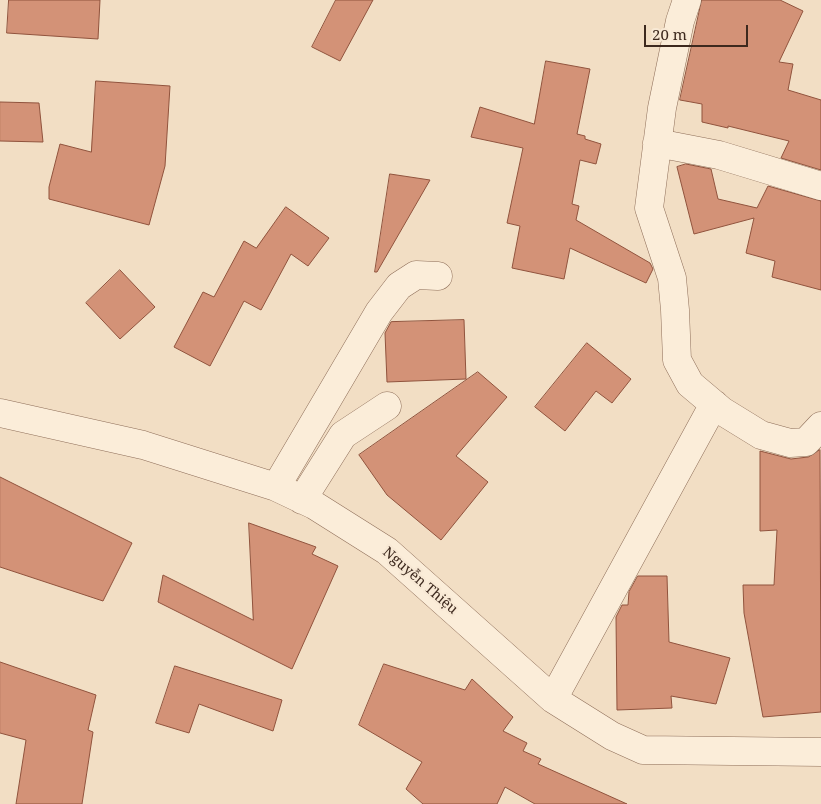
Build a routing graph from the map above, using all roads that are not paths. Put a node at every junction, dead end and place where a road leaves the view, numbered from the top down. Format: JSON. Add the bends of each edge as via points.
{"nodes":[{"id":1,"x":687,"y":0,"type":"edge"},
{"id":2,"x":657,"y":143,"type":"junction"},
{"id":3,"x":821,"y":186,"type":"edge"},
{"id":4,"x":438,"y":276,"type":"dead end"},
{"id":5,"x":714,"y":404,"type":"junction"},
{"id":6,"x":386,"y":406,"type":"dead end"},
{"id":7,"x":0,"y":413,"type":"edge"},
{"id":8,"x":821,"y":426,"type":"edge"},
{"id":9,"x":276,"y":487,"type":"junction"},
{"id":10,"x":302,"y":500,"type":"junction"},
{"id":11,"x":553,"y":699,"type":"junction"},
{"id":12,"x":821,"y":752,"type":"edge"}],
"edges":[{"from":1,"to":2,"type":"street","via":[[680,21]]},
{"from":2,"to":3,"type":"street","via":[[719,155]]},
{"from":2,"to":5,"type":"street","via":[[649,208],[672,278],[677,360],[690,384]]},
{"from":4,"to":9,"type":"street","via":[[416,276],[399,286],[379,312]]},
{"from":5,"to":8,"type":"street","via":[[761,435],[790,443],[806,442]]},
{"from":5,"to":11,"type":"street"},
{"from":6,"to":10,"type":"street","via":[[343,435]]},
{"from":7,"to":9,"type":"street","name":"Nguyễn Thiệu","via":[[144,445]]},
{"from":9,"to":10,"type":"street","name":"Nguyễn Thiệu"},
{"from":10,"to":11,"type":"street","name":"Nguyễn Thiệu","via":[[387,551]]},
{"from":11,"to":12,"type":"street","name":"Nguyễn Thiệu","via":[[612,736],[644,750]]}]}
